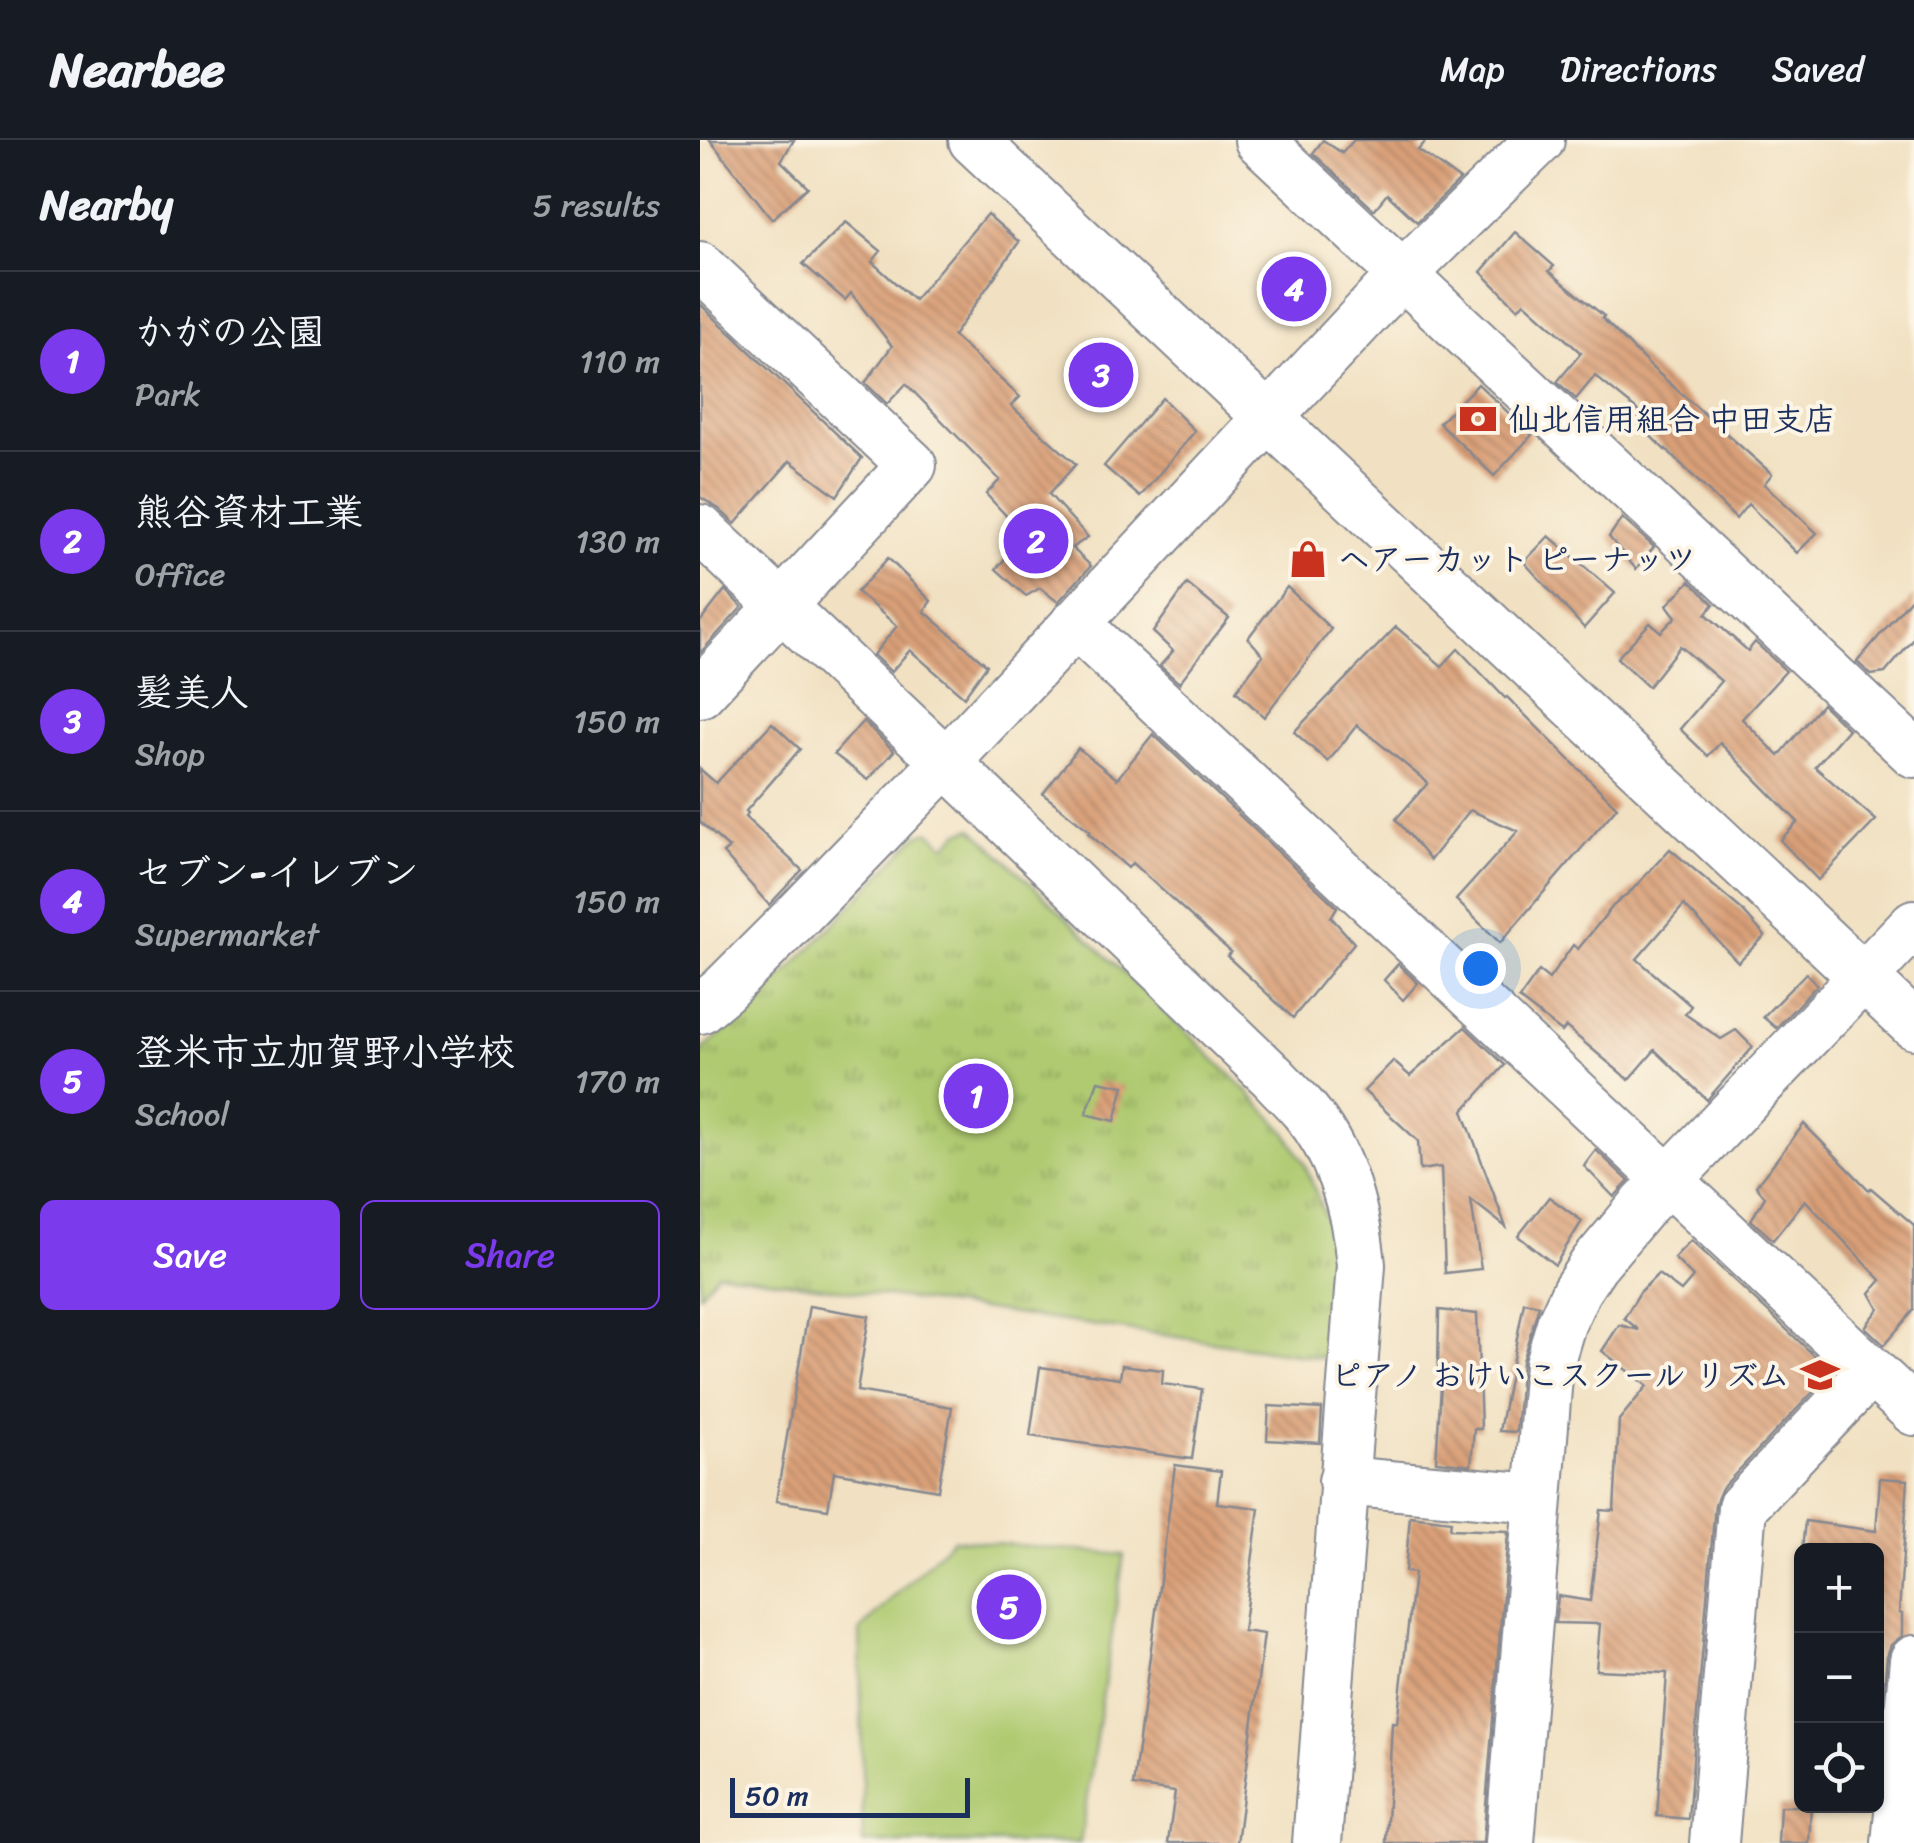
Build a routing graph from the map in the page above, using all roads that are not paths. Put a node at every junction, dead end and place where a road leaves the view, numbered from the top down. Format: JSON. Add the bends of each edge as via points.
{"nodes":[{"id":1,"x":973,"y":140,"type":"edge"},
{"id":2,"x":1259,"y":140,"type":"edge"},
{"id":3,"x":1540,"y":140,"type":"edge"},
{"id":4,"x":700,"y":266,"type":"edge"},
{"id":5,"x":1402,"y":275,"type":"junction"},
{"id":6,"x":1267,"y":418,"type":"junction"},
{"id":7,"x":700,"y":529,"type":"edge"},
{"id":8,"x":782,"y":605,"type":"junction"},
{"id":9,"x":1075,"y":623,"type":"junction"},
{"id":10,"x":700,"y":692,"type":"edge"},
{"id":11,"x":1914,"y":753,"type":"edge"},
{"id":12,"x":946,"y":762,"type":"junction"},
{"id":13,"x":1914,"y":924,"type":"edge"},
{"id":14,"x":1864,"y":978,"type":"junction"},
{"id":15,"x":700,"y":1009,"type":"edge"},
{"id":16,"x":1914,"y":1025,"type":"edge"},
{"id":17,"x":1669,"y":1180,"type":"junction"},
{"id":18,"x":1871,"y":1372,"type":"junction"},
{"id":19,"x":1914,"y":1410,"type":"edge"},
{"id":20,"x":1343,"y":1481,"type":"junction"},
{"id":21,"x":1536,"y":1498,"type":"junction"},
{"id":22,"x":1914,"y":1660,"type":"edge"},
{"id":23,"x":1317,"y":1843,"type":"edge"},
{"id":24,"x":1510,"y":1843,"type":"edge"},
{"id":25,"x":1714,"y":1843,"type":"edge"},
{"id":26,"x":1896,"y":1843,"type":"edge"}],
"edges":[{"from":1,"to":6,"type":"street"},
{"from":2,"to":5,"type":"street"},
{"from":3,"to":5,"type":"street"},
{"from":4,"to":8,"type":"street","via":[[912,466]]},
{"from":5,"to":6,"type":"street"},
{"from":5,"to":11,"type":"street"},
{"from":6,"to":9,"type":"street"},
{"from":6,"to":14,"type":"street"},
{"from":7,"to":8,"type":"street"},
{"from":8,"to":10,"type":"street"},
{"from":8,"to":12,"type":"street"},
{"from":9,"to":12,"type":"street"},
{"from":9,"to":17,"type":"street"},
{"from":12,"to":15,"type":"street"},
{"from":12,"to":20,"type":"street","via":[[1272,1076],[1325,1140],[1350,1201],[1361,1265]]},
{"from":13,"to":14,"type":"street"},
{"from":14,"to":16,"type":"street"},
{"from":14,"to":17,"type":"street"},
{"from":17,"to":18,"type":"street"},
{"from":17,"to":21,"type":"street","via":[[1594,1264],[1561,1324],[1549,1364]]},
{"from":18,"to":19,"type":"street"},
{"from":18,"to":25,"type":"street","via":[[1742,1507]]},
{"from":20,"to":21,"type":"street"},
{"from":20,"to":23,"type":"street"},
{"from":21,"to":24,"type":"street"},
{"from":22,"to":26,"type":"street"}]}
